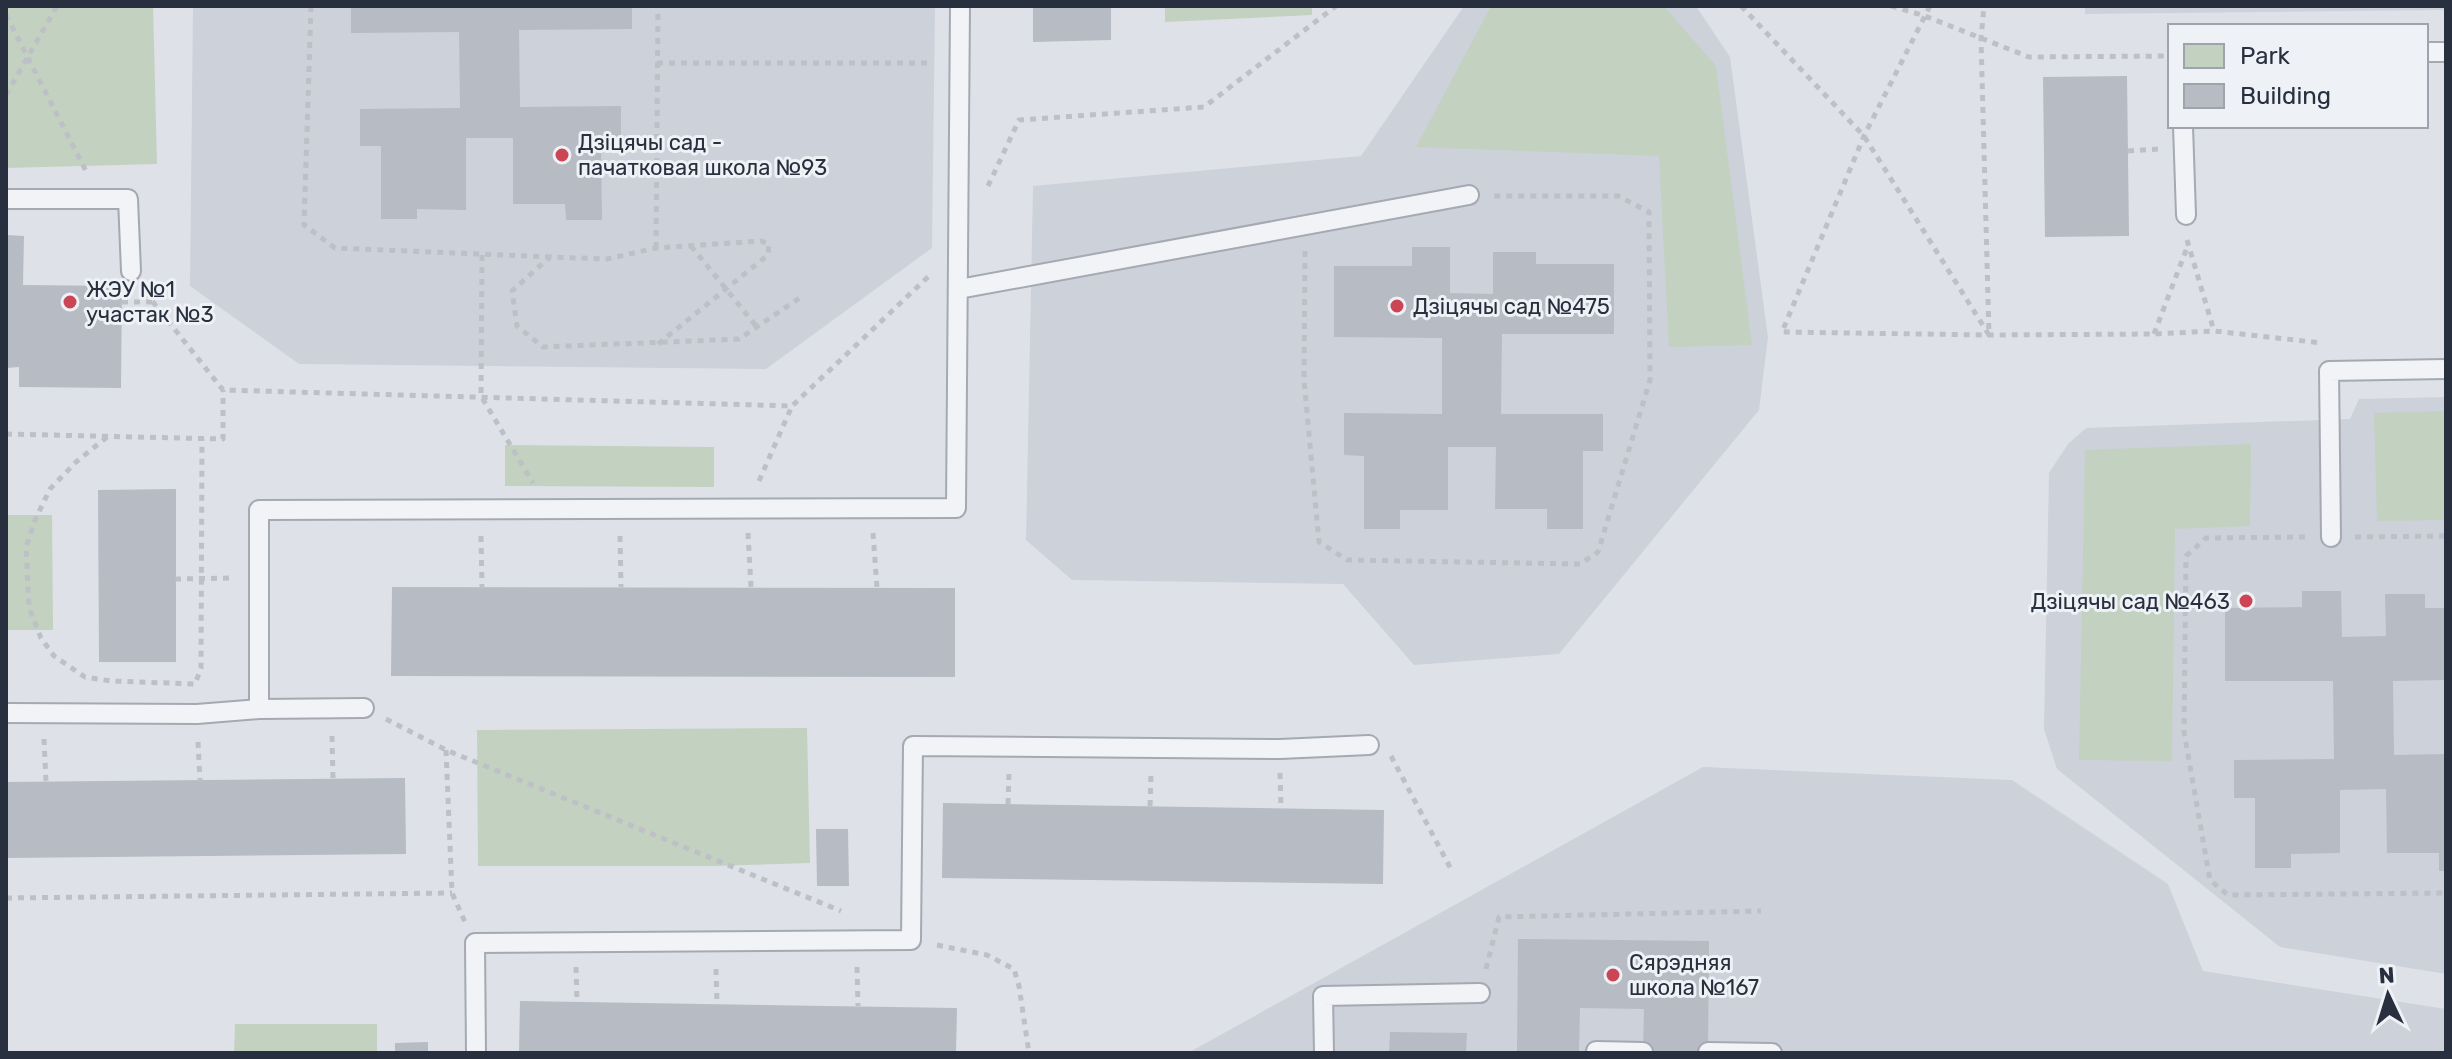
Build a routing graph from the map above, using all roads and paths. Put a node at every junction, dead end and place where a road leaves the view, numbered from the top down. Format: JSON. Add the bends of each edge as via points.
{"nodes":[{"id":1,"x":57,"y":6,"type":"edge"},
{"id":2,"x":311,"y":6,"type":"edge"},
{"id":3,"x":658,"y":6,"type":"edge"},
{"id":4,"x":960,"y":6,"type":"edge"},
{"id":5,"x":1336,"y":6,"type":"edge"},
{"id":6,"x":1741,"y":6,"type":"edge"},
{"id":7,"x":1891,"y":6,"type":"edge"},
{"id":8,"x":1930,"y":6,"type":"edge"},
{"id":9,"x":1984,"y":6,"type":"edge"},
{"id":10,"x":6,"y":15,"type":"edge"},
{"id":11,"x":1925,"y":16,"type":"junction"},
{"id":12,"x":1981,"y":39,"type":"junction"},
{"id":13,"x":29,"y":55,"type":"junction"},
{"id":14,"x":2168,"y":56,"type":"edge"},
{"id":15,"x":657,"y":63,"type":"junction"},
{"id":16,"x":960,"y":64,"type":"junction"},
{"id":17,"x":6,"y":95,"type":"edge"},
{"id":18,"x":2183,"y":128,"type":"edge"},
{"id":19,"x":1864,"y":136,"type":"junction"},
{"id":20,"x":986,"y":190,"type":"dead end"},
{"id":21,"x":1469,"y":195,"type":"joint"},
{"id":22,"x":6,"y":199,"type":"edge"},
{"id":23,"x":100,"y":199,"type":"junction"},
{"id":24,"x":2186,"y":215,"type":"joint"},
{"id":25,"x":1305,"y":226,"type":"junction"},
{"id":26,"x":2188,"y":245,"type":"junction"},
{"id":27,"x":690,"y":246,"type":"junction"},
{"id":28,"x":960,"y":247,"type":"junction"},
{"id":29,"x":656,"y":248,"type":"junction"},
{"id":30,"x":482,"y":255,"type":"junction"},
{"id":31,"x":550,"y":257,"type":"junction"},
{"id":32,"x":131,"y":271,"type":"joint"},
{"id":33,"x":726,"y":289,"type":"junction"},
{"id":34,"x":959,"y":289,"type":"junction"},
{"id":35,"x":801,"y":297,"type":"dead end"},
{"id":36,"x":122,"y":302,"type":"dead end"},
{"id":37,"x":153,"y":302,"type":"junction"},
{"id":38,"x":757,"y":327,"type":"junction"},
{"id":39,"x":2214,"y":331,"type":"junction"},
{"id":40,"x":2154,"y":334,"type":"junction"},
{"id":41,"x":1989,"y":335,"type":"junction"},
{"id":42,"x":2313,"y":341,"type":"dead end"},
{"id":43,"x":658,"y":344,"type":"junction"},
{"id":44,"x":2446,"y":369,"type":"edge"},
{"id":45,"x":223,"y":390,"type":"junction"},
{"id":46,"x":481,"y":396,"type":"junction"},
{"id":47,"x":792,"y":406,"type":"junction"},
{"id":48,"x":6,"y":434,"type":"edge"},
{"id":49,"x":107,"y":437,"type":"junction"},
{"id":50,"x":202,"y":439,"type":"junction"},
{"id":51,"x":871,"y":509,"type":"junction"},
{"id":52,"x":481,"y":510,"type":"junction"},
{"id":53,"x":549,"y":510,"type":"junction"},
{"id":54,"x":619,"y":510,"type":"junction"},
{"id":55,"x":747,"y":510,"type":"junction"},
{"id":56,"x":2446,"y":536,"type":"edge"},
{"id":57,"x":2331,"y":537,"type":"junction"},
{"id":58,"x":259,"y":577,"type":"junction"},
{"id":59,"x":175,"y":579,"type":"dead end"},
{"id":60,"x":201,"y":579,"type":"junction"},
{"id":61,"x":482,"y":587,"type":"dead end"},
{"id":62,"x":621,"y":587,"type":"dead end"},
{"id":63,"x":751,"y":587,"type":"dead end"},
{"id":64,"x":877,"y":588,"type":"dead end"},
{"id":65,"x":364,"y":708,"type":"joint"},
{"id":66,"x":259,"y":709,"type":"junction"},
{"id":67,"x":332,"y":709,"type":"junction"},
{"id":68,"x":43,"y":712,"type":"junction"},
{"id":69,"x":6,"y":713,"type":"edge"},
{"id":70,"x":197,"y":714,"type":"junction"},
{"id":71,"x":1369,"y":745,"type":"joint"},
{"id":72,"x":446,"y":750,"type":"junction"},
{"id":73,"x":333,"y":779,"type":"dead end"},
{"id":74,"x":200,"y":781,"type":"dead end"},
{"id":75,"x":46,"y":782,"type":"dead end"},
{"id":76,"x":1452,"y":871,"type":"dead end"},
{"id":77,"x":452,"y":893,"type":"junction"},
{"id":78,"x":2446,"y":893,"type":"edge"},
{"id":79,"x":6,"y":898,"type":"edge"},
{"id":80,"x":1761,"y":911,"type":"dead end"},
{"id":81,"x":842,"y":912,"type":"dead end"},
{"id":82,"x":856,"y":940,"type":"junction"},
{"id":83,"x":911,"y":940,"type":"junction"},
{"id":84,"x":714,"y":942,"type":"junction"},
{"id":85,"x":475,"y":943,"type":"junction"},
{"id":86,"x":1480,"y":993,"type":"joint"},
{"id":87,"x":717,"y":1004,"type":"dead end"},
{"id":88,"x":858,"y":1006,"type":"dead end"},
{"id":89,"x":1596,"y":1051,"type":"edge"},
{"id":90,"x":1643,"y":1052,"type":"edge"},
{"id":91,"x":1708,"y":1052,"type":"edge"},
{"id":92,"x":476,"y":1053,"type":"edge"},
{"id":93,"x":1029,"y":1053,"type":"edge"},
{"id":94,"x":1324,"y":1053,"type":"edge"},
{"id":95,"x":1772,"y":1053,"type":"edge"}],
"edges":[{"from":1,"to":13,"type":"path"},
{"from":2,"to":30,"type":"path","via":[[304,225],[335,248]]},
{"from":3,"to":15,"type":"path"},
{"from":4,"to":16,"type":"lane"},
{"from":5,"to":20,"type":"path","via":[[1204,107],[1019,120]]},
{"from":6,"to":19,"type":"path"},
{"from":7,"to":11,"type":"path"},
{"from":8,"to":11,"type":"path"},
{"from":9,"to":12,"type":"path"},
{"from":10,"to":13,"type":"path"},
{"from":11,"to":12,"type":"path"},
{"from":11,"to":19,"type":"path"},
{"from":12,"to":14,"type":"path","via":[[2029,57]]},
{"from":12,"to":41,"type":"path"},
{"from":13,"to":17,"type":"path"},
{"from":13,"to":23,"type":"path"},
{"from":15,"to":16,"type":"path"},
{"from":15,"to":29,"type":"path"},
{"from":16,"to":28,"type":"lane"},
{"from":18,"to":24,"type":"lane"},
{"from":19,"to":41,"type":"path"},
{"from":19,"to":41,"type":"path","via":[[1782,332]]},
{"from":21,"to":25,"type":"lane"},
{"from":21,"to":25,"type":"path","via":[[1618,196],[1649,212],[1650,380],[1598,552],[1580,564],[1347,560],[1319,542],[1304,380]]},
{"from":22,"to":23,"type":"lane"},
{"from":23,"to":32,"type":"lane","via":[[128,199]]},
{"from":24,"to":26,"type":"path"},
{"from":25,"to":34,"type":"lane"},
{"from":26,"to":39,"type":"path"},
{"from":26,"to":40,"type":"path"},
{"from":27,"to":29,"type":"path"},
{"from":27,"to":33,"type":"path"},
{"from":27,"to":33,"type":"path","via":[[769,244],[768,255]]},
{"from":28,"to":34,"type":"lane"},
{"from":28,"to":47,"type":"path"},
{"from":29,"to":31,"type":"path","via":[[607,259]]},
{"from":30,"to":31,"type":"path"},
{"from":30,"to":46,"type":"path"},
{"from":31,"to":43,"type":"path","via":[[512,291],[517,326],[543,347]]},
{"from":32,"to":37,"type":"path"},
{"from":33,"to":38,"type":"path"},
{"from":33,"to":43,"type":"path"},
{"from":34,"to":51,"type":"lane","via":[[956,508]]},
{"from":35,"to":38,"type":"path"},
{"from":36,"to":37,"type":"path"},
{"from":37,"to":45,"type":"path"},
{"from":38,"to":43,"type":"path","via":[[739,339]]},
{"from":39,"to":40,"type":"path"},
{"from":39,"to":42,"type":"path"},
{"from":40,"to":41,"type":"path"},
{"from":44,"to":57,"type":"lane","via":[[2329,371]]},
{"from":45,"to":46,"type":"path"},
{"from":45,"to":50,"type":"path","via":[[223,439]]},
{"from":46,"to":47,"type":"path"},
{"from":46,"to":53,"type":"path"},
{"from":47,"to":55,"type":"path"},
{"from":48,"to":49,"type":"path"},
{"from":49,"to":50,"type":"path"},
{"from":49,"to":60,"type":"path","via":[[50,489],[26,547],[29,608],[41,638],[54,656],[85,677],[195,684],[201,668]]},
{"from":50,"to":60,"type":"path"},
{"from":51,"to":55,"type":"lane"},
{"from":51,"to":64,"type":"path"},
{"from":52,"to":53,"type":"lane"},
{"from":52,"to":58,"type":"lane","via":[[259,510]]},
{"from":52,"to":61,"type":"path"},
{"from":53,"to":54,"type":"lane"},
{"from":54,"to":55,"type":"lane"},
{"from":54,"to":62,"type":"path"},
{"from":55,"to":63,"type":"path"},
{"from":56,"to":57,"type":"path"},
{"from":57,"to":78,"type":"path","via":[[2206,538],[2186,556],[2184,732],[2210,880],[2228,895]]},
{"from":58,"to":60,"type":"path"},
{"from":58,"to":66,"type":"lane"},
{"from":59,"to":60,"type":"path"},
{"from":65,"to":67,"type":"lane"},
{"from":65,"to":72,"type":"path"},
{"from":66,"to":67,"type":"lane"},
{"from":66,"to":70,"type":"lane"},
{"from":67,"to":73,"type":"path"},
{"from":68,"to":69,"type":"lane"},
{"from":68,"to":70,"type":"lane"},
{"from":68,"to":75,"type":"path"},
{"from":70,"to":74,"type":"path"},
{"from":71,"to":76,"type":"path","via":[[1390,754]]},
{"from":71,"to":83,"type":"lane","via":[[913,746]]},
{"from":72,"to":77,"type":"path"},
{"from":72,"to":81,"type":"path"},
{"from":77,"to":79,"type":"path"},
{"from":77,"to":85,"type":"path"},
{"from":80,"to":86,"type":"path","via":[[1499,917]]},
{"from":82,"to":83,"type":"lane"},
{"from":82,"to":84,"type":"lane"},
{"from":82,"to":88,"type":"path"},
{"from":83,"to":93,"type":"path","via":[[987,955],[1014,969]]},
{"from":84,"to":85,"type":"lane"},
{"from":84,"to":87,"type":"path"},
{"from":85,"to":92,"type":"lane"},
{"from":86,"to":94,"type":"lane","via":[[1323,996]]},
{"from":89,"to":90,"type":"lane"},
{"from":91,"to":95,"type":"lane"}]}
